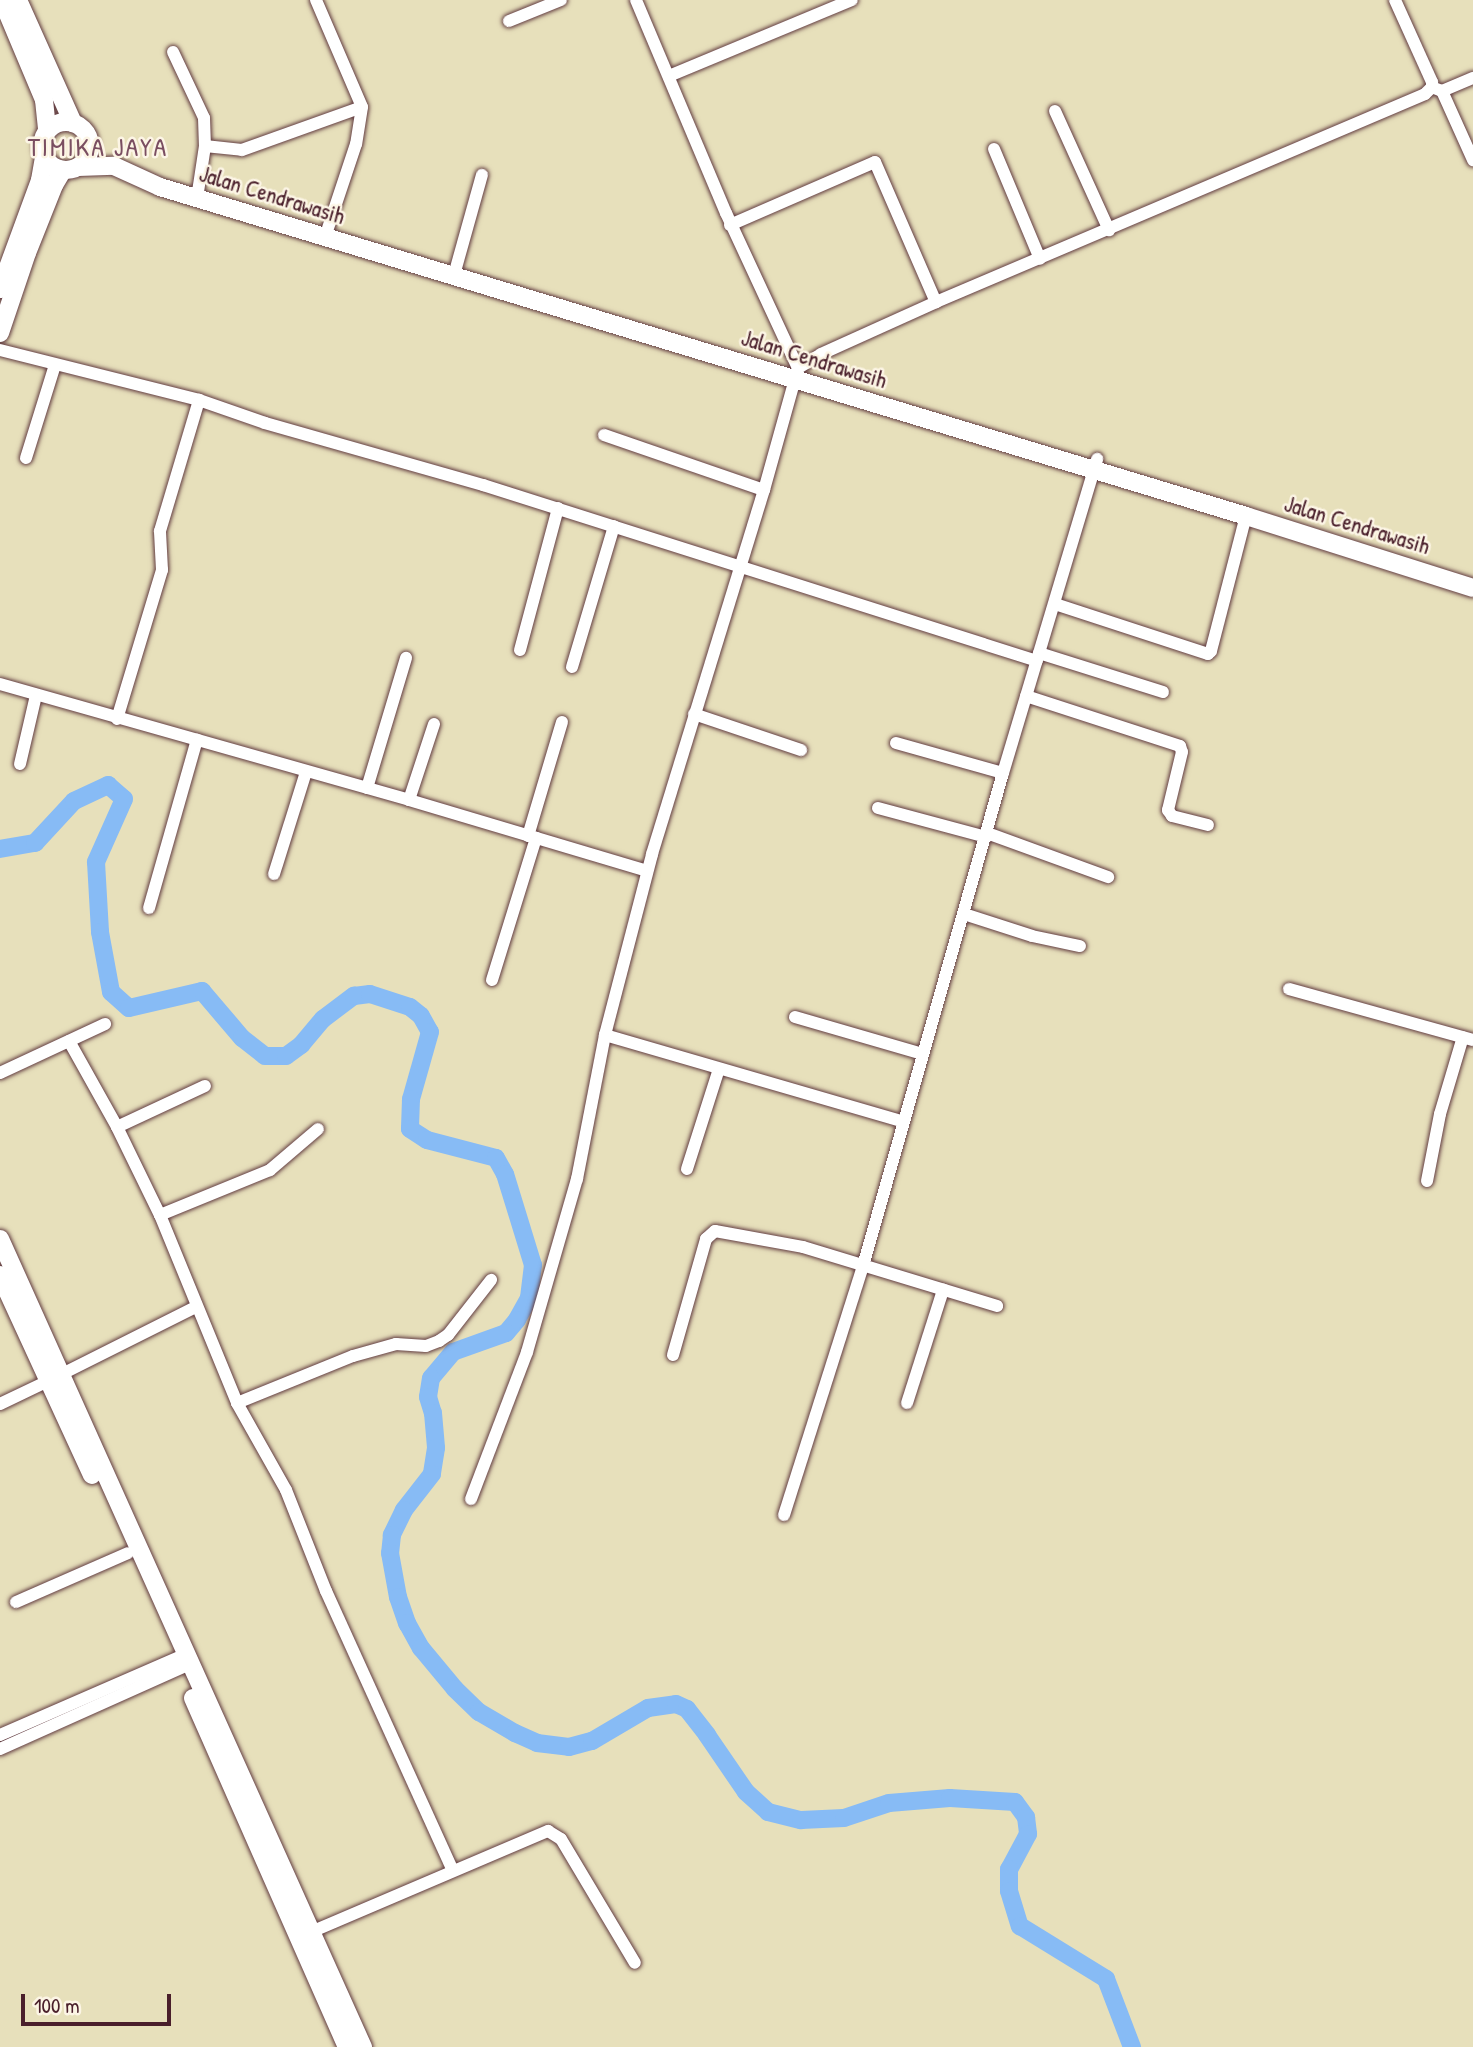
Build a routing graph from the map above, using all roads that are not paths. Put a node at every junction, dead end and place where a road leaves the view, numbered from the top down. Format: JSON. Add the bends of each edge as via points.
{"nodes":[{"id":1,"x":2,"y":0,"type":"edge"},
{"id":2,"x":18,"y":0,"type":"edge"},
{"id":3,"x":316,"y":0,"type":"edge"},
{"id":4,"x":561,"y":0,"type":"edge"},
{"id":5,"x":636,"y":0,"type":"edge"},
{"id":6,"x":852,"y":0,"type":"edge"},
{"id":7,"x":1396,"y":0,"type":"edge"},
{"id":8,"x":509,"y":21,"type":"dead end"},
{"id":9,"x":173,"y":52,"type":"dead end"},
{"id":10,"x":669,"y":76,"type":"junction"},
{"id":11,"x":1473,"y":78,"type":"edge"},
{"id":12,"x":1437,"y":89,"type":"junction"},
{"id":13,"x":362,"y":107,"type":"junction"},
{"id":14,"x":1055,"y":111,"type":"dead end"},
{"id":15,"x":73,"y":123,"type":"junction"},
{"id":16,"x":47,"y":131,"type":"junction"},
{"id":17,"x":89,"y":138,"type":"junction"},
{"id":18,"x":205,"y":146,"type":"junction"},
{"id":19,"x":994,"y":149,"type":"dead end"},
{"id":20,"x":44,"y":158,"type":"junction"},
{"id":21,"x":1473,"y":160,"type":"edge"},
{"id":22,"x":114,"y":166,"type":"junction"},
{"id":23,"x":71,"y":169,"type":"junction"},
{"id":24,"x":482,"y":175,"type":"dead end"},
{"id":25,"x":198,"y":194,"type":"junction"},
{"id":26,"x":296,"y":223,"type":"junction"},
{"id":27,"x":730,"y":225,"type":"junction"},
{"id":28,"x":328,"y":228,"type":"junction"},
{"id":29,"x":1109,"y":230,"type":"junction"},
{"id":30,"x":1040,"y":259,"type":"junction"},
{"id":31,"x":455,"y":271,"type":"junction"},
{"id":32,"x":0,"y":289,"type":"edge"},
{"id":33,"x":936,"y":302,"type":"junction"},
{"id":34,"x":0,"y":333,"type":"edge"},
{"id":35,"x":0,"y":350,"type":"edge"},
{"id":36,"x":55,"y":365,"type":"junction"},
{"id":37,"x":796,"y":373,"type":"junction"},
{"id":38,"x":199,"y":400,"type":"junction"},
{"id":39,"x":604,"y":435,"type":"dead end"},
{"id":40,"x":26,"y":458,"type":"dead end"},
{"id":41,"x":1096,"y":465,"type":"junction"},
{"id":42,"x":764,"y":490,"type":"junction"},
{"id":43,"x":558,"y":509,"type":"junction"},
{"id":44,"x":1246,"y":516,"type":"junction"},
{"id":45,"x":614,"y":526,"type":"junction"},
{"id":46,"x":740,"y":565,"type":"junction"},
{"id":47,"x":1473,"y":578,"type":"edge"},
{"id":48,"x":1473,"y":588,"type":"edge"},
{"id":49,"x":1055,"y":604,"type":"junction"},
{"id":50,"x":520,"y":650,"type":"dead end"},
{"id":51,"x":1038,"y":657,"type":"junction"},
{"id":52,"x":406,"y":658,"type":"dead end"},
{"id":53,"x":572,"y":667,"type":"dead end"},
{"id":54,"x":0,"y":684,"type":"edge"},
{"id":55,"x":1163,"y":692,"type":"dead end"},
{"id":56,"x":36,"y":695,"type":"junction"},
{"id":57,"x":1026,"y":696,"type":"junction"},
{"id":58,"x":694,"y":714,"type":"junction"},
{"id":59,"x":117,"y":719,"type":"junction"},
{"id":60,"x":562,"y":722,"type":"dead end"},
{"id":61,"x":434,"y":724,"type":"dead end"},
{"id":62,"x":197,"y":740,"type":"junction"},
{"id":63,"x":896,"y":743,"type":"dead end"},
{"id":64,"x":802,"y":750,"type":"dead end"},
{"id":65,"x":20,"y":764,"type":"dead end"},
{"id":66,"x":306,"y":772,"type":"junction"},
{"id":67,"x":1003,"y":773,"type":"junction"},
{"id":68,"x":366,"y":788,"type":"junction"},
{"id":69,"x":409,"y":800,"type":"junction"},
{"id":70,"x":878,"y":808,"type":"dead end"},
{"id":71,"x":1208,"y":825,"type":"dead end"},
{"id":72,"x":986,"y":835,"type":"junction"},
{"id":73,"x":532,"y":837,"type":"junction"},
{"id":74,"x":647,"y":871,"type":"junction"},
{"id":75,"x":274,"y":874,"type":"dead end"},
{"id":76,"x":1108,"y":877,"type":"dead end"},
{"id":77,"x":149,"y":908,"type":"dead end"},
{"id":78,"x":964,"y":914,"type":"junction"},
{"id":79,"x":1080,"y":946,"type":"dead end"},
{"id":80,"x":492,"y":980,"type":"dead end"},
{"id":81,"x":1289,"y":989,"type":"dead end"},
{"id":82,"x":795,"y":1017,"type":"dead end"},
{"id":83,"x":105,"y":1024,"type":"dead end"},
{"id":84,"x":604,"y":1035,"type":"junction"},
{"id":85,"x":1468,"y":1039,"type":"edge"},
{"id":86,"x":69,"y":1041,"type":"junction"},
{"id":87,"x":922,"y":1054,"type":"junction"},
{"id":88,"x":719,"y":1069,"type":"junction"},
{"id":89,"x":0,"y":1073,"type":"edge"},
{"id":90,"x":205,"y":1086,"type":"dead end"},
{"id":91,"x":904,"y":1122,"type":"junction"},
{"id":92,"x":117,"y":1127,"type":"junction"},
{"id":93,"x":318,"y":1129,"type":"dead end"},
{"id":94,"x":687,"y":1169,"type":"dead end"},
{"id":95,"x":1427,"y":1181,"type":"dead end"},
{"id":96,"x":160,"y":1216,"type":"junction"},
{"id":97,"x":0,"y":1239,"type":"edge"},
{"id":98,"x":863,"y":1266,"type":"junction"},
{"id":99,"x":0,"y":1275,"type":"edge"},
{"id":100,"x":491,"y":1280,"type":"dead end"},
{"id":101,"x":943,"y":1290,"type":"junction"},
{"id":102,"x":997,"y":1306,"type":"dead end"},
{"id":103,"x":196,"y":1307,"type":"junction"},
{"id":104,"x":673,"y":1355,"type":"dead end"},
{"id":105,"x":54,"y":1378,"type":"junction"},
{"id":106,"x":0,"y":1404,"type":"edge"},
{"id":107,"x":237,"y":1404,"type":"junction"},
{"id":108,"x":907,"y":1404,"type":"dead end"},
{"id":109,"x":471,"y":1499,"type":"dead end"},
{"id":110,"x":784,"y":1515,"type":"dead end"},
{"id":111,"x":128,"y":1553,"type":"junction"},
{"id":112,"x":16,"y":1602,"type":"dead end"},
{"id":113,"x":183,"y":1662,"type":"junction"},
{"id":114,"x":0,"y":1735,"type":"edge"},
{"id":115,"x":0,"y":1749,"type":"edge"},
{"id":116,"x":453,"y":1871,"type":"junction"},
{"id":117,"x":311,"y":1932,"type":"junction"},
{"id":118,"x":635,"y":1963,"type":"dead end"},
{"id":119,"x":347,"y":2047,"type":"edge"},
{"id":120,"x":363,"y":2047,"type":"edge"}],
"edges":[{"from":1,"to":16,"type":"main road","via":[[44,100]]},
{"from":2,"to":15,"type":"main road"},
{"from":3,"to":13,"type":"street"},
{"from":4,"to":8,"type":"street"},
{"from":5,"to":10,"type":"street"},
{"from":6,"to":10,"type":"street"},
{"from":7,"to":12,"type":"street"},
{"from":9,"to":18,"type":"street","via":[[205,118]]},
{"from":10,"to":27,"type":"street"},
{"from":11,"to":12,"type":"street"},
{"from":12,"to":21,"type":"street"},
{"from":12,"to":29,"type":"street"},
{"from":13,"to":18,"type":"street","via":[[242,150]]},
{"from":13,"to":28,"type":"street","via":[[356,144]]},
{"from":14,"to":29,"type":"street"},
{"from":15,"to":16,"type":"main road","via":[[56,124]]},
{"from":15,"to":17,"type":"main road"},
{"from":16,"to":20,"type":"main road","via":[[42,141]]},
{"from":17,"to":22,"type":"main road"},
{"from":17,"to":23,"type":"main road","via":[[89,154]]},
{"from":18,"to":25,"type":"street"},
{"from":19,"to":30,"type":"street"},
{"from":20,"to":23,"type":"main road","via":[[54,168]]},
{"from":20,"to":32,"type":"main road"},
{"from":22,"to":23,"type":"main road"},
{"from":22,"to":25,"type":"main road","name":"Jalan Cendrawasih","via":[[160,187]]},
{"from":23,"to":34,"type":"main road","via":[[54,185]]},
{"from":24,"to":31,"type":"street"},
{"from":25,"to":26,"type":"main road","name":"Jalan Cendrawasih"},
{"from":26,"to":28,"type":"main road","name":"Jalan Cendrawasih"},
{"from":26,"to":31,"type":"main road","name":"Jalan Cendrawasih"},
{"from":27,"to":33,"type":"street","via":[[874,162]]},
{"from":27,"to":37,"type":"street"},
{"from":28,"to":31,"type":"main road","name":"Jalan Cendrawasih"},
{"from":29,"to":30,"type":"street"},
{"from":30,"to":33,"type":"street"},
{"from":31,"to":37,"type":"main road","name":"Jalan Cendrawasih"},
{"from":33,"to":37,"type":"street","via":[[821,354]]},
{"from":35,"to":36,"type":"street"},
{"from":36,"to":38,"type":"street"},
{"from":36,"to":40,"type":"street"},
{"from":37,"to":41,"type":"main road","name":"Jalan Cendrawasih"},
{"from":37,"to":42,"type":"street"},
{"from":38,"to":43,"type":"street"},
{"from":38,"to":59,"type":"street","via":[[160,531],[162,570]]},
{"from":39,"to":42,"type":"street"},
{"from":41,"to":44,"type":"main road","name":"Jalan Cendrawasih"},
{"from":41,"to":47,"type":"main road","name":"Jalan Cendrawasih"},
{"from":41,"to":49,"type":"street"},
{"from":42,"to":46,"type":"street"},
{"from":43,"to":45,"type":"street"},
{"from":43,"to":50,"type":"street"},
{"from":44,"to":48,"type":"main road","name":"Jalan Cendrawasih"},
{"from":44,"to":49,"type":"street","via":[[1208,654]]},
{"from":45,"to":46,"type":"street"},
{"from":45,"to":53,"type":"street"},
{"from":46,"to":51,"type":"street"},
{"from":46,"to":58,"type":"street"},
{"from":49,"to":51,"type":"street"},
{"from":51,"to":55,"type":"street"},
{"from":51,"to":57,"type":"street"},
{"from":52,"to":68,"type":"street"},
{"from":54,"to":56,"type":"street"},
{"from":56,"to":59,"type":"street"},
{"from":56,"to":65,"type":"street"},
{"from":57,"to":67,"type":"street"},
{"from":57,"to":71,"type":"street","via":[[1180,746],[1168,810],[1172,816]]},
{"from":58,"to":64,"type":"street"},
{"from":58,"to":74,"type":"street"},
{"from":59,"to":62,"type":"street"},
{"from":60,"to":73,"type":"street"},
{"from":61,"to":69,"type":"street"},
{"from":62,"to":66,"type":"street"},
{"from":62,"to":77,"type":"street"},
{"from":63,"to":67,"type":"street"},
{"from":66,"to":68,"type":"street"},
{"from":66,"to":75,"type":"street"},
{"from":67,"to":72,"type":"street"},
{"from":68,"to":69,"type":"street"},
{"from":69,"to":73,"type":"street"},
{"from":70,"to":72,"type":"street"},
{"from":72,"to":76,"type":"street"},
{"from":72,"to":78,"type":"street"},
{"from":73,"to":74,"type":"street"},
{"from":73,"to":80,"type":"street"},
{"from":74,"to":84,"type":"street"},
{"from":78,"to":79,"type":"street"},
{"from":78,"to":87,"type":"street"},
{"from":81,"to":85,"type":"street"},
{"from":82,"to":87,"type":"street"},
{"from":83,"to":86,"type":"street"},
{"from":84,"to":88,"type":"street"},
{"from":84,"to":109,"type":"street","via":[[577,1179],[527,1352]]},
{"from":85,"to":95,"type":"street","via":[[1440,1114]]},
{"from":86,"to":89,"type":"street"},
{"from":86,"to":92,"type":"street"},
{"from":87,"to":91,"type":"street"},
{"from":88,"to":91,"type":"street"},
{"from":88,"to":94,"type":"street"},
{"from":90,"to":92,"type":"street"},
{"from":91,"to":98,"type":"street"},
{"from":92,"to":96,"type":"street"},
{"from":93,"to":96,"type":"street","via":[[270,1170]]},
{"from":96,"to":103,"type":"street"},
{"from":97,"to":105,"type":"main road"},
{"from":98,"to":101,"type":"street"},
{"from":98,"to":104,"type":"street","via":[[803,1247],[712,1231]]},
{"from":98,"to":110,"type":"street"},
{"from":99,"to":105,"type":"main road"},
{"from":100,"to":107,"type":"street","via":[[449,1335],[439,1341],[426,1346],[396,1344],[353,1356]]},
{"from":101,"to":102,"type":"street"},
{"from":101,"to":108,"type":"street"},
{"from":103,"to":105,"type":"street"},
{"from":103,"to":107,"type":"street"},
{"from":105,"to":106,"type":"street"},
{"from":105,"to":111,"type":"main road"},
{"from":105,"to":113,"type":"main road"},
{"from":107,"to":116,"type":"street","via":[[286,1490],[326,1591]]},
{"from":111,"to":112,"type":"street"},
{"from":111,"to":113,"type":"main road"},
{"from":113,"to":114,"type":"street"},
{"from":113,"to":115,"type":"street"},
{"from":113,"to":117,"type":"main road"},
{"from":113,"to":119,"type":"main road","via":[[278,1897]]},
{"from":116,"to":117,"type":"street"},
{"from":116,"to":118,"type":"street","via":[[548,1831],[554,1833]]},
{"from":117,"to":120,"type":"main road"}]}
